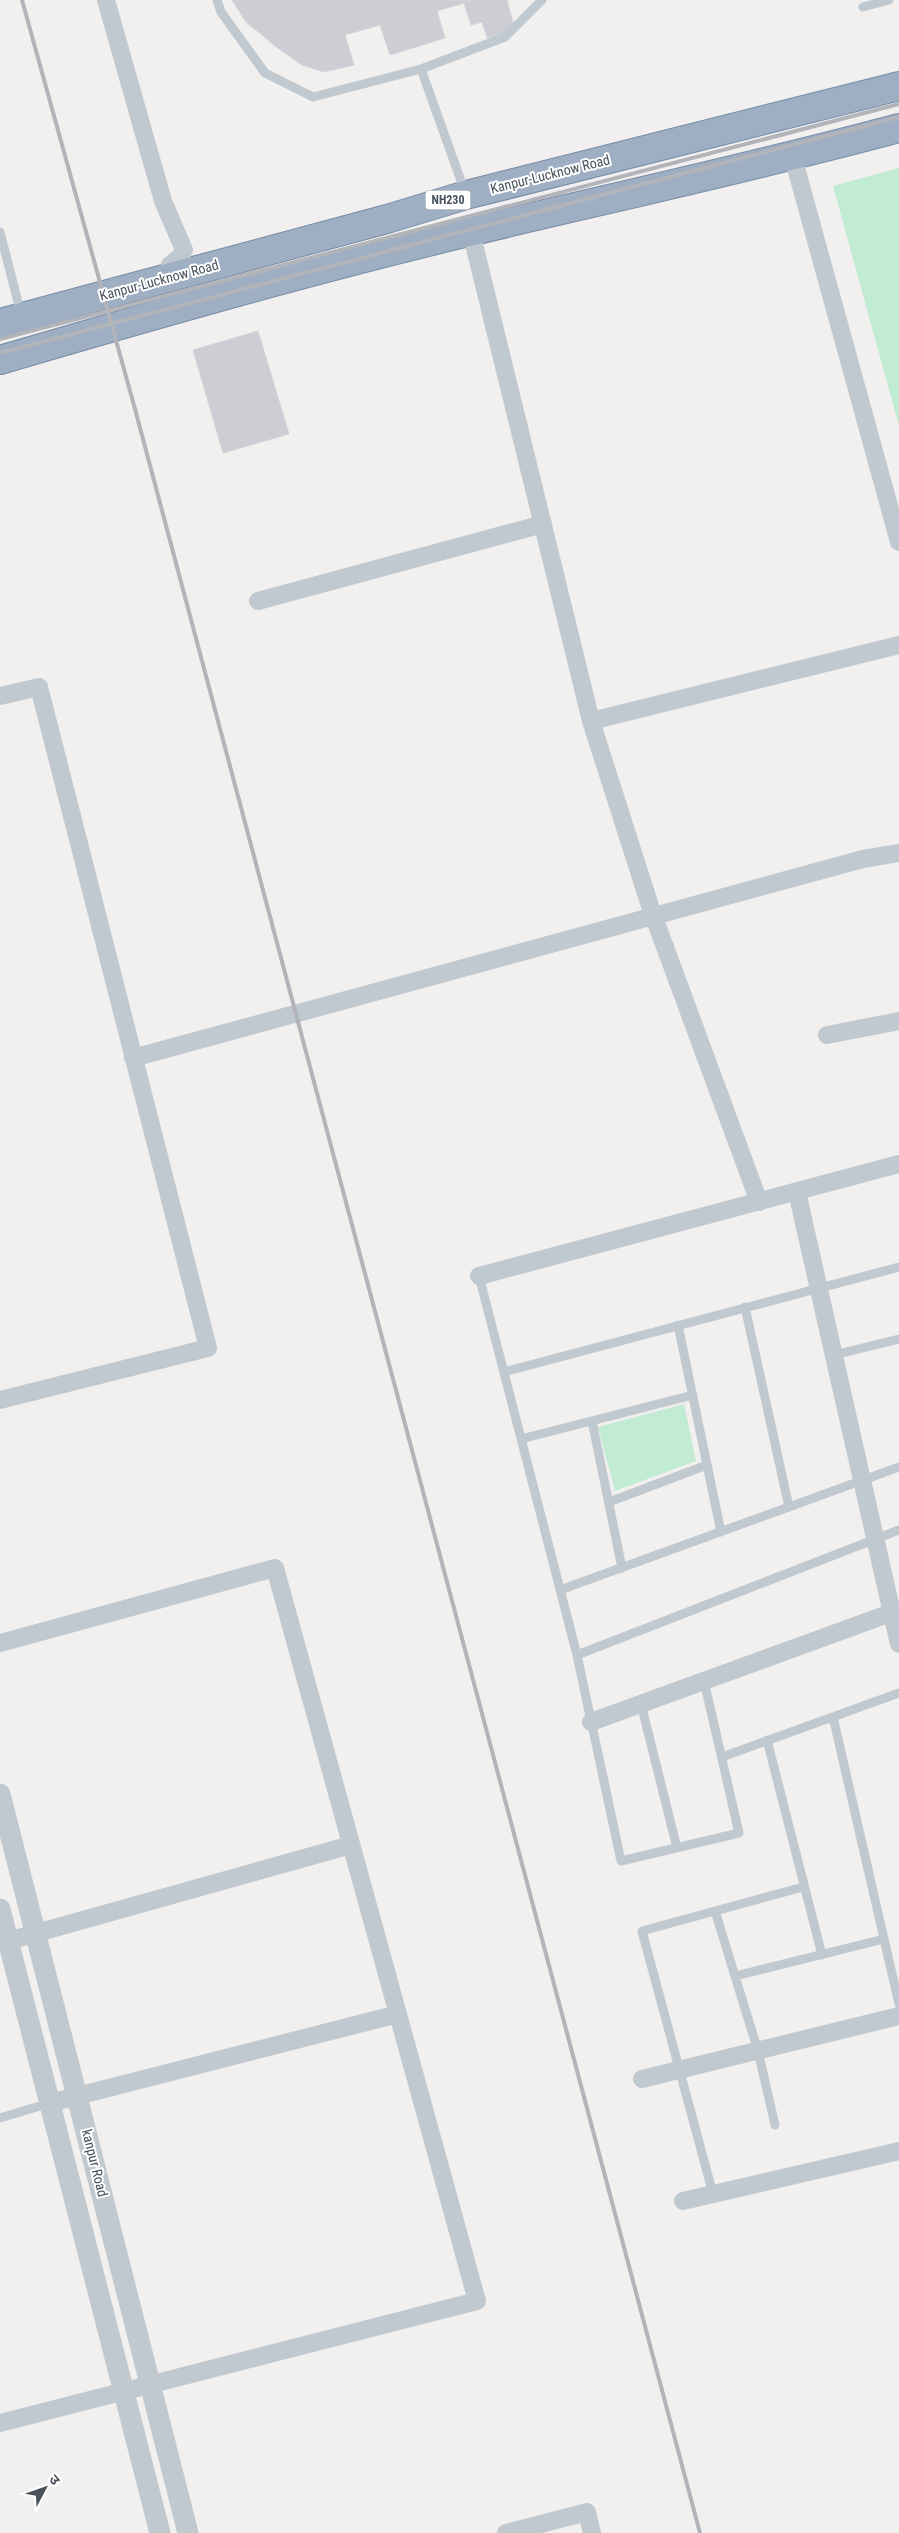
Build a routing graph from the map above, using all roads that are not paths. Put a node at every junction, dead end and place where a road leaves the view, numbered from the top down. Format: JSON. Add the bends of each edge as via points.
{"nodes":[{"id":1,"x":106,"y":0,"type":"edge"},
{"id":2,"x":217,"y":0,"type":"edge"},
{"id":3,"x":542,"y":0,"type":"edge"},
{"id":4,"x":890,"y":0,"type":"edge"},
{"id":5,"x":862,"y":7,"type":"dead end"},
{"id":6,"x":421,"y":69,"type":"junction"},
{"id":7,"x":899,"y":86,"type":"edge"},
{"id":8,"x":899,"y":128,"type":"edge"},
{"id":9,"x":793,"y":157,"type":"junction"},
{"id":10,"x":466,"y":195,"type":"junction"},
{"id":11,"x":0,"y":232,"type":"edge"},
{"id":12,"x":471,"y":232,"type":"junction"},
{"id":13,"x":170,"y":277,"type":"junction"},
{"id":14,"x":11,"y":320,"type":"edge"},
{"id":15,"x":0,"y":360,"type":"edge"},
{"id":16,"x":543,"y":524,"type":"junction"},
{"id":17,"x":899,"y":542,"type":"edge"},
{"id":18,"x":258,"y":601,"type":"dead end"},
{"id":19,"x":899,"y":645,"type":"edge"},
{"id":20,"x":0,"y":696,"type":"edge"},
{"id":21,"x":591,"y":721,"type":"junction"},
{"id":22,"x":899,"y":853,"type":"edge"},
{"id":23,"x":655,"y":916,"type":"junction"},
{"id":24,"x":899,"y":1020,"type":"edge"},
{"id":25,"x":827,"y":1035,"type":"dead end"},
{"id":26,"x":134,"y":1058,"type":"junction"},
{"id":27,"x":899,"y":1164,"type":"edge"},
{"id":28,"x":797,"y":1192,"type":"junction"},
{"id":29,"x":759,"y":1202,"type":"junction"},
{"id":30,"x":899,"y":1267,"type":"edge"},
{"id":31,"x":479,"y":1276,"type":"joint"},
{"id":32,"x":819,"y":1287,"type":"junction"},
{"id":33,"x":745,"y":1307,"type":"junction"},
{"id":34,"x":678,"y":1325,"type":"junction"},
{"id":35,"x":899,"y":1339,"type":"edge"},
{"id":36,"x":834,"y":1355,"type":"junction"},
{"id":37,"x":504,"y":1372,"type":"junction"},
{"id":38,"x":693,"y":1395,"type":"junction"},
{"id":39,"x":0,"y":1400,"type":"edge"},
{"id":40,"x":592,"y":1421,"type":"junction"},
{"id":41,"x":521,"y":1440,"type":"junction"},
{"id":42,"x":707,"y":1465,"type":"junction"},
{"id":43,"x":899,"y":1467,"type":"edge"},
{"id":44,"x":862,"y":1481,"type":"junction"},
{"id":45,"x":609,"y":1502,"type":"junction"},
{"id":46,"x":789,"y":1507,"type":"junction"},
{"id":47,"x":899,"y":1530,"type":"edge"},
{"id":48,"x":721,"y":1532,"type":"junction"},
{"id":49,"x":875,"y":1538,"type":"junction"},
{"id":50,"x":622,"y":1568,"type":"junction"},
{"id":51,"x":560,"y":1590,"type":"junction"},
{"id":52,"x":895,"y":1611,"type":"edge"},
{"id":53,"x":0,"y":1643,"type":"edge"},
{"id":54,"x":899,"y":1644,"type":"edge"},
{"id":55,"x":577,"y":1655,"type":"junction"},
{"id":56,"x":704,"y":1680,"type":"junction"},
{"id":57,"x":899,"y":1693,"type":"edge"},
{"id":58,"x":640,"y":1704,"type":"junction"},
{"id":59,"x":832,"y":1716,"type":"junction"},
{"id":60,"x":592,"y":1722,"type":"junction"},
{"id":61,"x":767,"y":1740,"type":"junction"},
{"id":62,"x":722,"y":1757,"type":"junction"},
{"id":63,"x":0,"y":1794,"type":"edge"},
{"id":64,"x":351,"y":1845,"type":"junction"},
{"id":65,"x":677,"y":1848,"type":"junction"},
{"id":66,"x":803,"y":1887,"type":"junction"},
{"id":67,"x":0,"y":1909,"type":"edge"},
{"id":68,"x":715,"y":1911,"type":"junction"},
{"id":69,"x":35,"y":1933,"type":"junction"},
{"id":70,"x":4,"y":1939,"type":"edge"},
{"id":71,"x":884,"y":1939,"type":"junction"},
{"id":72,"x":822,"y":1955,"type":"junction"},
{"id":73,"x":735,"y":1976,"type":"junction"},
{"id":74,"x":899,"y":2004,"type":"edge"},
{"id":75,"x":398,"y":2014,"type":"junction"},
{"id":76,"x":899,"y":2016,"type":"edge"},
{"id":77,"x":758,"y":2051,"type":"junction"},
{"id":78,"x":680,"y":2070,"type":"junction"},
{"id":79,"x":642,"y":2079,"type":"dead end"},
{"id":80,"x":78,"y":2096,"type":"junction"},
{"id":81,"x":50,"y":2103,"type":"junction"},
{"id":82,"x":0,"y":2118,"type":"edge"},
{"id":83,"x":775,"y":2125,"type":"dead end"},
{"id":84,"x":899,"y":2151,"type":"edge"},
{"id":85,"x":713,"y":2194,"type":"junction"},
{"id":86,"x":683,"y":2201,"type":"dead end"},
{"id":87,"x":151,"y":2385,"type":"junction"},
{"id":88,"x":124,"y":2391,"type":"junction"},
{"id":89,"x":0,"y":2424,"type":"edge"},
{"id":90,"x":160,"y":2533,"type":"edge"},
{"id":91,"x":188,"y":2533,"type":"edge"},
{"id":92,"x":506,"y":2533,"type":"edge"},
{"id":93,"x":592,"y":2533,"type":"edge"}],
"edges":[{"from":1,"to":13,"type":"street","via":[[163,201],[184,250],[170,265]]},
{"from":2,"to":6,"type":"lane","via":[[221,12],[265,73],[313,97]]},
{"from":3,"to":6,"type":"lane","via":[[506,36]]},
{"from":4,"to":5,"type":"lane"},
{"from":6,"to":10,"type":"lane"},
{"from":7,"to":10,"type":"highway","name":"Kanpur-Lucknow Road","number":"NH230"},
{"from":8,"to":9,"type":"highway"},
{"from":9,"to":12,"type":"highway"},
{"from":9,"to":17,"type":"street"},
{"from":10,"to":13,"type":"highway","name":"Kanpur-Lucknow Road","number":"NH230"},
{"from":11,"to":14,"type":"lane"},
{"from":12,"to":15,"type":"highway","via":[[235,292]]},
{"from":12,"to":16,"type":"street"},
{"from":13,"to":14,"type":"highway","name":"Kanpur-Lucknow Road","number":"NH230"},
{"from":16,"to":18,"type":"street"},
{"from":16,"to":21,"type":"street"},
{"from":19,"to":21,"type":"street"},
{"from":20,"to":26,"type":"street","via":[[38,686]]},
{"from":21,"to":23,"type":"street"},
{"from":22,"to":23,"type":"street","via":[[863,859]]},
{"from":23,"to":26,"type":"street"},
{"from":23,"to":29,"type":"street"},
{"from":24,"to":25,"type":"street"},
{"from":26,"to":39,"type":"street","via":[[208,1348]]},
{"from":27,"to":28,"type":"street"},
{"from":28,"to":29,"type":"street"},
{"from":28,"to":32,"type":"street"},
{"from":29,"to":31,"type":"street"},
{"from":30,"to":32,"type":"lane"},
{"from":31,"to":37,"type":"lane"},
{"from":32,"to":33,"type":"lane"},
{"from":32,"to":36,"type":"street"},
{"from":33,"to":34,"type":"lane"},
{"from":33,"to":46,"type":"lane"},
{"from":34,"to":37,"type":"lane"},
{"from":34,"to":38,"type":"lane"},
{"from":35,"to":36,"type":"lane"},
{"from":36,"to":44,"type":"street"},
{"from":37,"to":41,"type":"lane"},
{"from":38,"to":40,"type":"lane"},
{"from":38,"to":42,"type":"lane"},
{"from":40,"to":41,"type":"lane"},
{"from":40,"to":45,"type":"lane"},
{"from":41,"to":51,"type":"lane"},
{"from":42,"to":45,"type":"lane"},
{"from":42,"to":48,"type":"lane"},
{"from":43,"to":44,"type":"lane"},
{"from":44,"to":46,"type":"lane"},
{"from":44,"to":49,"type":"street"},
{"from":45,"to":50,"type":"lane"},
{"from":46,"to":48,"type":"lane"},
{"from":47,"to":49,"type":"lane"},
{"from":48,"to":50,"type":"lane"},
{"from":49,"to":52,"type":"street"},
{"from":49,"to":55,"type":"lane"},
{"from":50,"to":51,"type":"lane"},
{"from":51,"to":55,"type":"lane"},
{"from":52,"to":54,"type":"street"},
{"from":52,"to":56,"type":"street"},
{"from":53,"to":64,"type":"street","via":[[275,1568]]},
{"from":55,"to":60,"type":"lane"},
{"from":56,"to":58,"type":"street"},
{"from":56,"to":62,"type":"lane"},
{"from":57,"to":59,"type":"lane"},
{"from":58,"to":60,"type":"street"},
{"from":58,"to":65,"type":"lane"},
{"from":59,"to":61,"type":"lane"},
{"from":59,"to":71,"type":"lane"},
{"from":60,"to":65,"type":"lane","via":[[622,1860]]},
{"from":61,"to":62,"type":"lane"},
{"from":61,"to":66,"type":"lane"},
{"from":62,"to":65,"type":"lane","via":[[739,1833]]},
{"from":63,"to":69,"type":"street","name":"kanpur Road"},
{"from":64,"to":69,"type":"street"},
{"from":64,"to":75,"type":"street"},
{"from":66,"to":68,"type":"lane"},
{"from":66,"to":72,"type":"lane"},
{"from":67,"to":70,"type":"street"},
{"from":68,"to":73,"type":"lane"},
{"from":68,"to":78,"type":"lane","via":[[642,1931]]},
{"from":69,"to":70,"type":"street"},
{"from":69,"to":80,"type":"street","name":"kanpur Road"},
{"from":70,"to":81,"type":"street"},
{"from":71,"to":72,"type":"lane"},
{"from":71,"to":74,"type":"lane"},
{"from":72,"to":73,"type":"lane"},
{"from":73,"to":77,"type":"lane"},
{"from":75,"to":80,"type":"street"},
{"from":75,"to":87,"type":"street","via":[[477,2301]]},
{"from":76,"to":77,"type":"street"},
{"from":77,"to":78,"type":"street"},
{"from":77,"to":83,"type":"lane"},
{"from":78,"to":79,"type":"street"},
{"from":78,"to":85,"type":"lane"},
{"from":80,"to":81,"type":"street"},
{"from":80,"to":87,"type":"street","name":"kanpur Road"},
{"from":81,"to":82,"type":"lane"},
{"from":81,"to":88,"type":"street"},
{"from":84,"to":85,"type":"street"},
{"from":85,"to":86,"type":"street"},
{"from":87,"to":88,"type":"street"},
{"from":87,"to":91,"type":"street","name":"kanpur Road"},
{"from":88,"to":89,"type":"street"},
{"from":88,"to":90,"type":"street"},
{"from":92,"to":93,"type":"street","via":[[587,2512]]}]}
